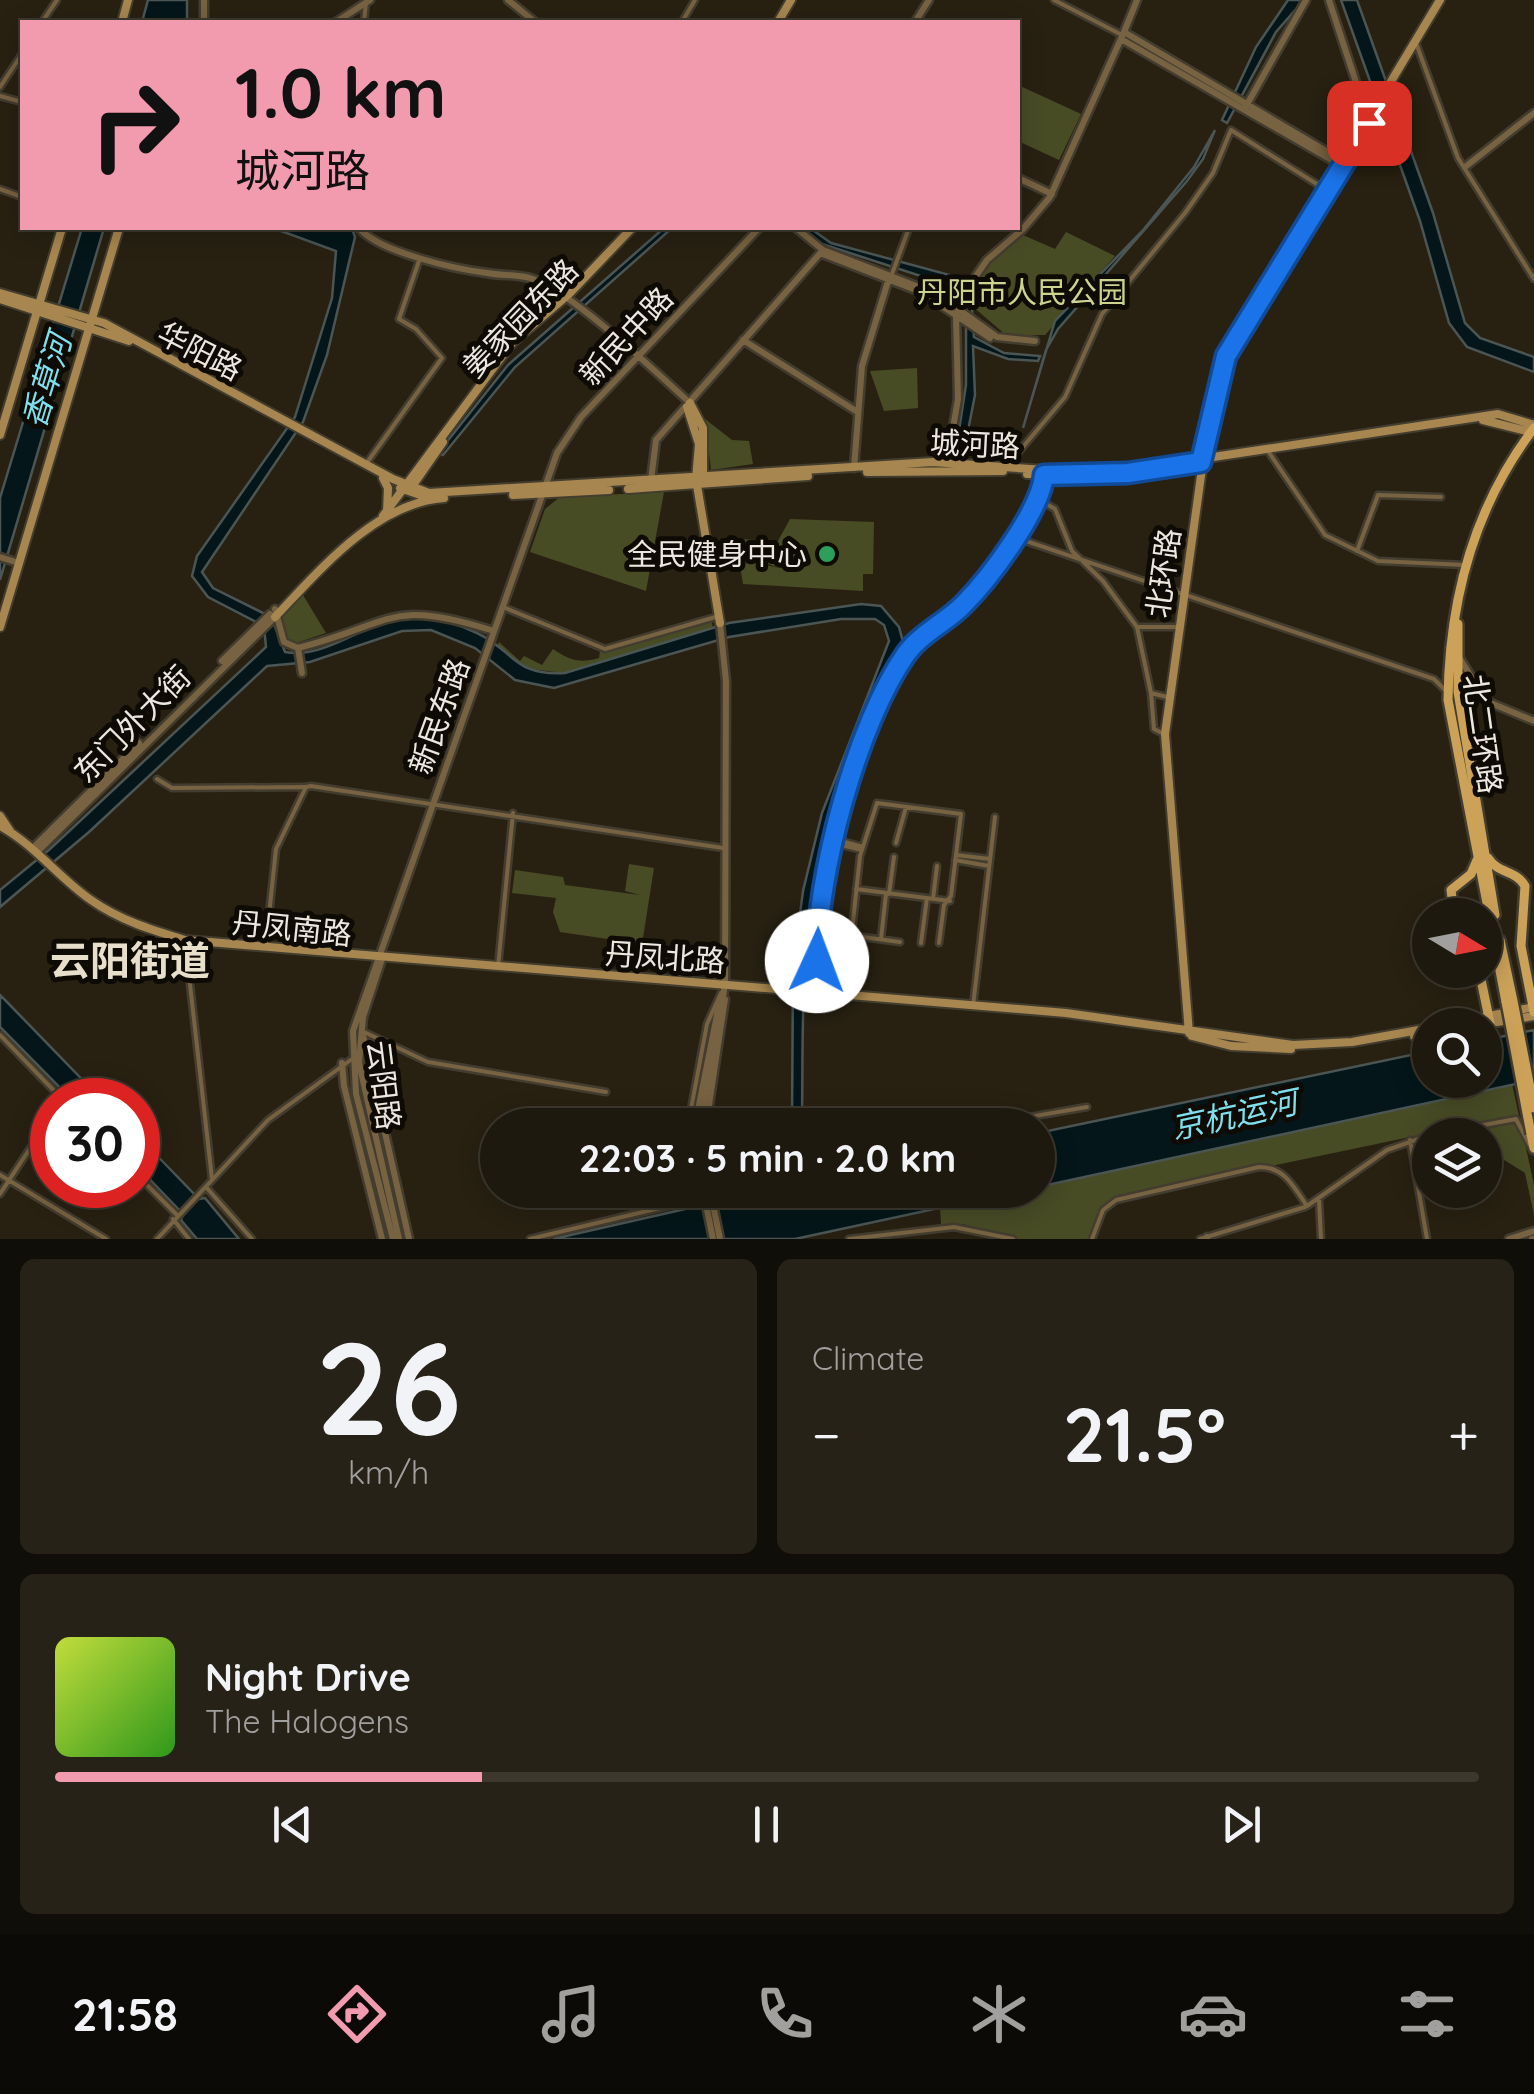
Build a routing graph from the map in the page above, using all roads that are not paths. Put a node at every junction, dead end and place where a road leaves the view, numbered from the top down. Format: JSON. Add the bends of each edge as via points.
{"nodes":[{"id":1,"x":508,"y":0,"type":"edge"},
{"id":2,"x":1054,"y":0,"type":"edge"},
{"id":3,"x":1137,"y":0,"type":"edge"},
{"id":4,"x":1306,"y":0,"type":"edge"},
{"id":5,"x":1329,"y":0,"type":"edge"},
{"id":6,"x":1440,"y":0,"type":"edge"},
{"id":7,"x":368,"y":1,"type":"edge"},
{"id":8,"x":339,"y":20,"type":"edge"},
{"id":9,"x":533,"y":20,"type":"edge"},
{"id":10,"x":1122,"y":36,"type":"junction"},
{"id":11,"x":1416,"y":43,"type":"junction"},
{"id":12,"x":20,"y":57,"type":"edge"},
{"id":13,"x":0,"y":86,"type":"edge"},
{"id":14,"x":1242,"y":105,"type":"junction"},
{"id":15,"x":1534,"y":113,"type":"edge"},
{"id":16,"x":1371,"y":119,"type":"junction"},
{"id":17,"x":1344,"y":164,"type":"junction"},
{"id":18,"x":1465,"y":167,"type":"junction"},
{"id":19,"x":1020,"y":179,"type":"edge"},
{"id":20,"x":1328,"y":191,"type":"junction"},
{"id":21,"x":1052,"y":194,"type":"junction"},
{"id":22,"x":1020,"y":229,"type":"edge"},
{"id":23,"x":61,"y":230,"type":"edge"},
{"id":24,"x":118,"y":230,"type":"edge"},
{"id":25,"x":361,"y":230,"type":"edge"},
{"id":26,"x":632,"y":230,"type":"edge"},
{"id":27,"x":757,"y":230,"type":"edge"},
{"id":28,"x":798,"y":230,"type":"edge"},
{"id":29,"x":909,"y":230,"type":"edge"},
{"id":30,"x":1019,"y":230,"type":"edge"},
{"id":31,"x":821,"y":251,"type":"junction"},
{"id":32,"x":420,"y":256,"type":"junction"},
{"id":33,"x":891,"y":275,"type":"junction"},
{"id":34,"x":1534,"y":278,"type":"edge"},
{"id":35,"x":0,"y":296,"type":"edge"},
{"id":36,"x":567,"y":301,"type":"junction"},
{"id":37,"x":38,"y":306,"type":"junction"},
{"id":38,"x":961,"y":310,"type":"junction"},
{"id":39,"x":85,"y":321,"type":"junction"},
{"id":40,"x":744,"y":340,"type":"junction"},
{"id":41,"x":1035,"y":343,"type":"dead end"},
{"id":42,"x":638,"y":356,"type":"junction"},
{"id":43,"x":688,"y":405,"type":"junction"},
{"id":44,"x":856,"y":411,"type":"junction"},
{"id":45,"x":1533,"y":430,"type":"edge"},
{"id":46,"x":0,"y":434,"type":"edge"},
{"id":47,"x":1267,"y":449,"type":"junction"},
{"id":48,"x":1202,"y":460,"type":"junction"},
{"id":49,"x":947,"y":462,"type":"junction"},
{"id":50,"x":365,"y":466,"type":"junction"},
{"id":51,"x":1006,"y":467,"type":"junction"},
{"id":52,"x":854,"y":468,"type":"junction"},
{"id":53,"x":1045,"y":473,"type":"junction"},
{"id":54,"x":383,"y":478,"type":"junction"},
{"id":55,"x":699,"y":481,"type":"junction"},
{"id":56,"x":651,"y":482,"type":"junction"},
{"id":57,"x":406,"y":488,"type":"junction"},
{"id":58,"x":544,"y":490,"type":"junction"},
{"id":59,"x":1441,"y":497,"type":"dead end"},
{"id":60,"x":434,"y":499,"type":"junction"},
{"id":61,"x":1038,"y":499,"type":"junction"},
{"id":62,"x":389,"y":516,"type":"junction"},
{"id":63,"x":1014,"y":537,"type":"junction"},
{"id":64,"x":1357,"y":552,"type":"junction"},
{"id":65,"x":0,"y":558,"type":"edge"},
{"id":66,"x":1081,"y":560,"type":"junction"},
{"id":67,"x":14,"y":562,"type":"junction"},
{"id":68,"x":1465,"y":565,"type":"junction"},
{"id":69,"x":1182,"y":595,"type":"junction"},
{"id":70,"x":502,"y":607,"type":"junction"},
{"id":71,"x":274,"y":613,"type":"junction"},
{"id":72,"x":720,"y":620,"type":"junction"},
{"id":73,"x":0,"y":627,"type":"edge"},
{"id":74,"x":1136,"y":627,"type":"junction"},
{"id":75,"x":1178,"y":627,"type":"junction"},
{"id":76,"x":493,"y":634,"type":"junction"},
{"id":77,"x":298,"y":649,"type":"junction"},
{"id":78,"x":1457,"y":654,"type":"junction"},
{"id":79,"x":302,"y":669,"type":"dead end"},
{"id":80,"x":1150,"y":693,"type":"junction"},
{"id":81,"x":1168,"y":697,"type":"junction"},
{"id":82,"x":1448,"y":700,"type":"junction"},
{"id":83,"x":1534,"y":721,"type":"edge"},
{"id":84,"x":1166,"y":734,"type":"junction"},
{"id":85,"x":157,"y":779,"type":"dead end"},
{"id":86,"x":306,"y":787,"type":"junction"},
{"id":87,"x":432,"y":802,"type":"junction"},
{"id":88,"x":906,"y":807,"type":"junction"},
{"id":89,"x":513,"y":813,"type":"junction"},
{"id":90,"x":0,"y":816,"type":"edge"},
{"id":91,"x":995,"y":818,"type":"dead end"},
{"id":92,"x":0,"y":826,"type":"edge"},
{"id":93,"x":10,"y":831,"type":"junction"},
{"id":94,"x":832,"y":841,"type":"junction"},
{"id":95,"x":896,"y":843,"type":"dead end"},
{"id":96,"x":726,"y":848,"type":"junction"},
{"id":97,"x":863,"y":848,"type":"junction"},
{"id":98,"x":37,"y":852,"type":"junction"},
{"id":99,"x":894,"y":857,"type":"dead end"},
{"id":100,"x":1482,"y":857,"type":"junction"},
{"id":101,"x":956,"y":858,"type":"junction"},
{"id":102,"x":990,"y":862,"type":"junction"},
{"id":103,"x":938,"y":866,"type":"dead end"},
{"id":104,"x":1510,"y":873,"type":"junction"},
{"id":105,"x":1458,"y":882,"type":"junction"},
{"id":106,"x":856,"y":890,"type":"junction"},
{"id":107,"x":1488,"y":890,"type":"junction"},
{"id":108,"x":888,"y":893,"type":"junction"},
{"id":109,"x":1449,"y":898,"type":"edge"},
{"id":110,"x":930,"y":899,"type":"junction"},
{"id":111,"x":950,"y":901,"type":"junction"},
{"id":112,"x":881,"y":939,"type":"junction"},
{"id":113,"x":185,"y":940,"type":"junction"},
{"id":114,"x":900,"y":942,"type":"dead end"},
{"id":115,"x":939,"y":942,"type":"dead end"},
{"id":116,"x":922,"y":943,"type":"dead end"},
{"id":117,"x":266,"y":948,"type":"junction"},
{"id":118,"x":379,"y":959,"type":"junction"},
{"id":119,"x":498,"y":966,"type":"junction"},
{"id":120,"x":725,"y":984,"type":"junction"},
{"id":121,"x":812,"y":992,"type":"junction"},
{"id":122,"x":1510,"y":1002,"type":"junction"},
{"id":123,"x":972,"y":1006,"type":"junction"},
{"id":124,"x":1534,"y":1010,"type":"edge"},
{"id":125,"x":1502,"y":1017,"type":"edge"},
{"id":126,"x":361,"y":1028,"type":"junction"},
{"id":127,"x":1189,"y":1033,"type":"junction"},
{"id":128,"x":1412,"y":1034,"type":"edge"},
{"id":129,"x":0,"y":1035,"type":"edge"},
{"id":130,"x":369,"y":1037,"type":"junction"},
{"id":131,"x":367,"y":1050,"type":"junction"},
{"id":132,"x":352,"y":1059,"type":"junction"},
{"id":133,"x":342,"y":1063,"type":"junction"},
{"id":134,"x":359,"y":1070,"type":"junction"},
{"id":135,"x":42,"y":1078,"type":"edge"},
{"id":136,"x":606,"y":1092,"type":"dead end"},
{"id":137,"x":1087,"y":1107,"type":"dead end"},
{"id":138,"x":700,"y":1108,"type":"edge"},
{"id":139,"x":701,"y":1108,"type":"edge"},
{"id":140,"x":702,"y":1108,"type":"edge"},
{"id":141,"x":1534,"y":1108,"type":"edge"},
{"id":142,"x":1055,"y":1113,"type":"edge"},
{"id":143,"x":1502,"y":1121,"type":"edge"},
{"id":144,"x":1410,"y":1140,"type":"joint"},
{"id":145,"x":30,"y":1148,"type":"edge"},
{"id":146,"x":1534,"y":1150,"type":"edge"},
{"id":147,"x":375,"y":1158,"type":"junction"},
{"id":148,"x":0,"y":1176,"type":"edge"},
{"id":149,"x":212,"y":1180,"type":"junction"},
{"id":150,"x":8,"y":1181,"type":"junction"},
{"id":151,"x":206,"y":1187,"type":"junction"},
{"id":152,"x":0,"y":1194,"type":"edge"},
{"id":153,"x":160,"y":1199,"type":"edge"},
{"id":154,"x":1319,"y":1200,"type":"junction"},
{"id":155,"x":1306,"y":1206,"type":"junction"},
{"id":156,"x":666,"y":1208,"type":"edge"},
{"id":157,"x":711,"y":1208,"type":"edge"},
{"id":158,"x":176,"y":1216,"type":"junction"},
{"id":159,"x":1534,"y":1236,"type":"edge"},
{"id":160,"x":1205,"y":1238,"type":"edge"},
{"id":161,"x":106,"y":1239,"type":"edge"},
{"id":162,"x":157,"y":1239,"type":"edge"},
{"id":163,"x":189,"y":1239,"type":"edge"},
{"id":164,"x":252,"y":1239,"type":"edge"},
{"id":165,"x":382,"y":1239,"type":"edge"},
{"id":166,"x":396,"y":1239,"type":"edge"},
{"id":167,"x":410,"y":1239,"type":"edge"},
{"id":168,"x":530,"y":1239,"type":"edge"},
{"id":169,"x":716,"y":1239,"type":"edge"},
{"id":170,"x":850,"y":1239,"type":"edge"},
{"id":171,"x":1013,"y":1239,"type":"edge"},
{"id":172,"x":1092,"y":1239,"type":"edge"},
{"id":173,"x":1321,"y":1239,"type":"edge"},
{"id":174,"x":1426,"y":1239,"type":"edge"},
{"id":175,"x":1510,"y":1239,"type":"edge"}],
"edges":[{"from":1,"to":9,"type":"street"},
{"from":2,"to":10,"type":"street"},
{"from":3,"to":10,"type":"street"},
{"from":4,"to":14,"type":"street"},
{"from":5,"to":16,"type":"street"},
{"from":6,"to":11,"type":"main road","name":"北环路"},
{"from":7,"to":8,"type":"street"},
{"from":10,"to":14,"type":"street"},
{"from":10,"to":21,"type":"street"},
{"from":11,"to":16,"type":"main road","name":"北环路"},
{"from":11,"to":18,"type":"street"},
{"from":12,"to":13,"type":"street"},
{"from":14,"to":17,"type":"street"},
{"from":15,"to":18,"type":"street"},
{"from":16,"to":17,"type":"main road","name":"北环路"},
{"from":17,"to":20,"type":"main road","name":"北环路"},
{"from":18,"to":34,"type":"street"},
{"from":19,"to":21,"type":"street"},
{"from":20,"to":48,"type":"main road","name":"北环路","via":[[1226,356]]},
{"from":20,"to":51,"type":"street","via":[[1231,130],[1185,213],[1102,314],[1065,396]]},
{"from":21,"to":22,"type":"street"},
{"from":23,"to":37,"type":"main road"},
{"from":24,"to":39,"type":"main road"},
{"from":25,"to":32,"type":"street","via":[[368,239]]},
{"from":26,"to":36,"type":"main road","name":"姜家园东路"},
{"from":27,"to":42,"type":"street","name":"新民中路"},
{"from":28,"to":31,"type":"street"},
{"from":29,"to":33,"type":"street"},
{"from":30,"to":38,"type":"street","via":[[967,286]]},
{"from":31,"to":33,"type":"street"},
{"from":31,"to":40,"type":"street"},
{"from":32,"to":36,"type":"street","via":[[536,279]]},
{"from":32,"to":50,"type":"street","via":[[399,319],[442,358]]},
{"from":33,"to":38,"type":"street"},
{"from":33,"to":44,"type":"street","via":[[862,366]]},
{"from":35,"to":37,"type":"main road","name":"华阳路"},
{"from":36,"to":42,"type":"street"},
{"from":36,"to":57,"type":"main road","name":"姜家园东路","via":[[512,343]]},
{"from":37,"to":39,"type":"main road","name":"华阳路"},
{"from":37,"to":46,"type":"main road"},
{"from":38,"to":41,"type":"street","via":[[996,341]]},
{"from":38,"to":49,"type":"street","via":[[958,399]]},
{"from":39,"to":50,"type":"main road","name":"华阳路","via":[[174,360]]},
{"from":39,"to":67,"type":"main road"},
{"from":40,"to":43,"type":"street"},
{"from":40,"to":44,"type":"street"},
{"from":42,"to":43,"type":"street"},
{"from":42,"to":58,"type":"street","name":"新民中路","via":[[564,439]]},
{"from":43,"to":55,"type":"main road","via":[[700,418],[705,442]]},
{"from":43,"to":56,"type":"street","via":[[656,440]]},
{"from":44,"to":52,"type":"street"},
{"from":45,"to":47,"type":"main road","name":"城河路","via":[[1490,420]]},
{"from":45,"to":68,"type":"main road","name":"北二环路","via":[[1494,491]]},
{"from":45,"to":78,"type":"main road","name":"北二环路","via":[[1479,533],[1464,585]]},
{"from":47,"to":48,"type":"main road","name":"城河路"},
{"from":47,"to":64,"type":"street","via":[[1318,530]]},
{"from":48,"to":53,"type":"main road","name":"城河路"},
{"from":48,"to":69,"type":"main road","name":"北环路"},
{"from":49,"to":51,"type":"main road","name":"城河路"},
{"from":49,"to":52,"type":"main road","name":"城河路"},
{"from":50,"to":54,"type":"main road"},
{"from":50,"to":57,"type":"main road"},
{"from":51,"to":53,"type":"main road","name":"城河路"},
{"from":52,"to":55,"type":"main road","name":"城河路"},
{"from":53,"to":55,"type":"main road","name":"城河路","via":[[940,469]]},
{"from":53,"to":61,"type":"street"},
{"from":54,"to":57,"type":"main road"},
{"from":54,"to":62,"type":"main road"},
{"from":55,"to":56,"type":"main road","name":"城河路"},
{"from":55,"to":58,"type":"main road","name":"城河路"},
{"from":55,"to":72,"type":"main road"},
{"from":56,"to":58,"type":"main road","name":"城河路"},
{"from":57,"to":58,"type":"main road","name":"城河路","via":[[443,494]]},
{"from":57,"to":60,"type":"main road","name":"城河路"},
{"from":57,"to":62,"type":"main road"},
{"from":58,"to":60,"type":"main road","name":"城河路"},
{"from":58,"to":70,"type":"street","name":"新民东路"},
{"from":59,"to":64,"type":"street","via":[[1378,495]]},
{"from":60,"to":62,"type":"main road","name":"城河路"},
{"from":61,"to":63,"type":"street"},
{"from":61,"to":66,"type":"street","via":[[1054,508]]},
{"from":62,"to":71,"type":"main road","via":[[334,550]]},
{"from":63,"to":66,"type":"street"},
{"from":63,"to":94,"type":"street","via":[[964,604],[906,654],[877,713]]},
{"from":64,"to":68,"type":"street","via":[[1378,561]]},
{"from":65,"to":67,"type":"street"},
{"from":66,"to":69,"type":"street"},
{"from":66,"to":74,"type":"street"},
{"from":67,"to":73,"type":"main road"},
{"from":68,"to":82,"type":"main road","name":"北二环路","via":[[1448,652]]},
{"from":69,"to":75,"type":"main road","name":"北环路"},
{"from":69,"to":82,"type":"street","via":[[1434,679],[1444,684]]},
{"from":70,"to":72,"type":"street","via":[[605,649]]},
{"from":70,"to":76,"type":"street","name":"新民东路"},
{"from":71,"to":77,"type":"street","via":[[284,642]]},
{"from":71,"to":98,"type":"street","name":"东门外大街"},
{"from":72,"to":96,"type":"street"},
{"from":74,"to":75,"type":"street"},
{"from":74,"to":80,"type":"street"},
{"from":75,"to":81,"type":"main road","name":"北环路"},
{"from":76,"to":77,"type":"street","via":[[414,612]]},
{"from":76,"to":87,"type":"street","name":"新民东路"},
{"from":77,"to":79,"type":"street"},
{"from":78,"to":83,"type":"street","via":[[1486,701]]},
{"from":78,"to":100,"type":"main road","name":"北二环路"},
{"from":80,"to":81,"type":"street"},
{"from":80,"to":84,"type":"street","via":[[1154,729]]},
{"from":81,"to":84,"type":"main road","name":"北环路"},
{"from":82,"to":100,"type":"main road","name":"北二环路"},
{"from":84,"to":127,"type":"main road","name":"北环路"},
{"from":85,"to":86,"type":"street","via":[[172,788]]},
{"from":86,"to":87,"type":"street"},
{"from":86,"to":117,"type":"street","via":[[276,849]]},
{"from":87,"to":89,"type":"street"},
{"from":87,"to":118,"type":"street","name":"新民东路"},
{"from":88,"to":95,"type":"street"},
{"from":88,"to":97,"type":"street","via":[[876,803]]},
{"from":88,"to":101,"type":"street","via":[[961,814]]},
{"from":89,"to":96,"type":"street"},
{"from":89,"to":119,"type":"street"},
{"from":90,"to":93,"type":"main road"},
{"from":91,"to":102,"type":"street"},
{"from":92,"to":93,"type":"main road","name":"丹凤南路"},
{"from":93,"to":98,"type":"main road","name":"丹凤南路"},
{"from":94,"to":97,"type":"street"},
{"from":94,"to":121,"type":"street"},
{"from":96,"to":120,"type":"street"},
{"from":97,"to":106,"type":"street"},
{"from":98,"to":113,"type":"main road","name":"丹凤南路","via":[[90,900],[122,919]]},
{"from":99,"to":108,"type":"street"},
{"from":100,"to":104,"type":"main road"},
{"from":100,"to":105,"type":"main road"},
{"from":100,"to":107,"type":"main road","name":"北二环路"},
{"from":101,"to":102,"type":"street"},
{"from":101,"to":111,"type":"street"},
{"from":102,"to":123,"type":"street"},
{"from":103,"to":110,"type":"street"},
{"from":104,"to":107,"type":"main road"},
{"from":104,"to":124,"type":"main road","via":[[1525,886],[1521,946]]},
{"from":105,"to":107,"type":"main road","via":[[1474,880]]},
{"from":105,"to":109,"type":"main road"},
{"from":106,"to":108,"type":"street"},
{"from":106,"to":112,"type":"street","via":[[853,934]]},
{"from":107,"to":122,"type":"main road","name":"北二环路"},
{"from":108,"to":110,"type":"street"},
{"from":108,"to":112,"type":"street"},
{"from":110,"to":111,"type":"street"},
{"from":110,"to":116,"type":"street"},
{"from":111,"to":115,"type":"street"},
{"from":112,"to":114,"type":"street"},
{"from":113,"to":117,"type":"main road","name":"丹凤南路"},
{"from":113,"to":149,"type":"street"},
{"from":117,"to":118,"type":"main road","name":"丹凤南路"},
{"from":118,"to":119,"type":"main road","name":"丹凤北路"},
{"from":118,"to":126,"type":"street","name":"云阳路"},
{"from":118,"to":132,"type":"street","name":"云阳路","via":[[354,1031]]},
{"from":119,"to":120,"type":"main road","name":"丹凤北路"},
{"from":120,"to":121,"type":"main road","name":"丹凤北路"},
{"from":120,"to":138,"type":"street","via":[[707,1024]]},
{"from":120,"to":139,"type":"street"},
{"from":120,"to":140,"type":"street","via":[[726,1015]]},
{"from":121,"to":123,"type":"main road","name":"丹凤北路"},
{"from":122,"to":141,"type":"main road","bridge":true},
{"from":122,"to":146,"type":"main road","bridge":true},
{"from":123,"to":127,"type":"main road","name":"丹凤北路"},
{"from":124,"to":125,"type":"main road"},
{"from":126,"to":130,"type":"street"},
{"from":126,"to":131,"type":"street"},
{"from":126,"to":134,"type":"street","name":"云阳路"},
{"from":127,"to":128,"type":"main road","name":"丹凤北路","via":[[1231,1046],[1300,1050]]},
{"from":129,"to":135,"type":"street"},
{"from":130,"to":131,"type":"street"},
{"from":130,"to":136,"type":"street","via":[[428,1062]]},
{"from":131,"to":134,"type":"street"},
{"from":131,"to":167,"type":"street"},
{"from":132,"to":133,"type":"street"},
{"from":132,"to":147,"type":"street","name":"云阳路"},
{"from":133,"to":149,"type":"street","via":[[268,1120]]},
{"from":133,"to":165,"type":"street"},
{"from":134,"to":147,"type":"street","name":"云阳路"},
{"from":137,"to":142,"type":"street"},
{"from":143,"to":146,"type":"street","via":[[1519,1121]]},
{"from":144,"to":154,"type":"street","via":[[1375,1157]]},
{"from":144,"to":174,"type":"street"},
{"from":145,"to":150,"type":"street"},
{"from":147,"to":166,"type":"street"},
{"from":148,"to":150,"type":"street"},
{"from":149,"to":151,"type":"street"},
{"from":150,"to":152,"type":"street"},
{"from":150,"to":161,"type":"street"},
{"from":151,"to":158,"type":"street"},
{"from":151,"to":164,"type":"street"},
{"from":153,"to":158,"type":"street"},
{"from":154,"to":155,"type":"street"},
{"from":154,"to":173,"type":"street"},
{"from":155,"to":160,"type":"street"},
{"from":155,"to":172,"type":"street","via":[[1286,1176],[1259,1167],[1116,1200]]},
{"from":156,"to":168,"type":"street"},
{"from":157,"to":169,"type":"street","bridge":true},
{"from":158,"to":162,"type":"street"},
{"from":158,"to":163,"type":"street"},
{"from":159,"to":175,"type":"street"},
{"from":170,"to":171,"type":"street","via":[[954,1228]]}]}
